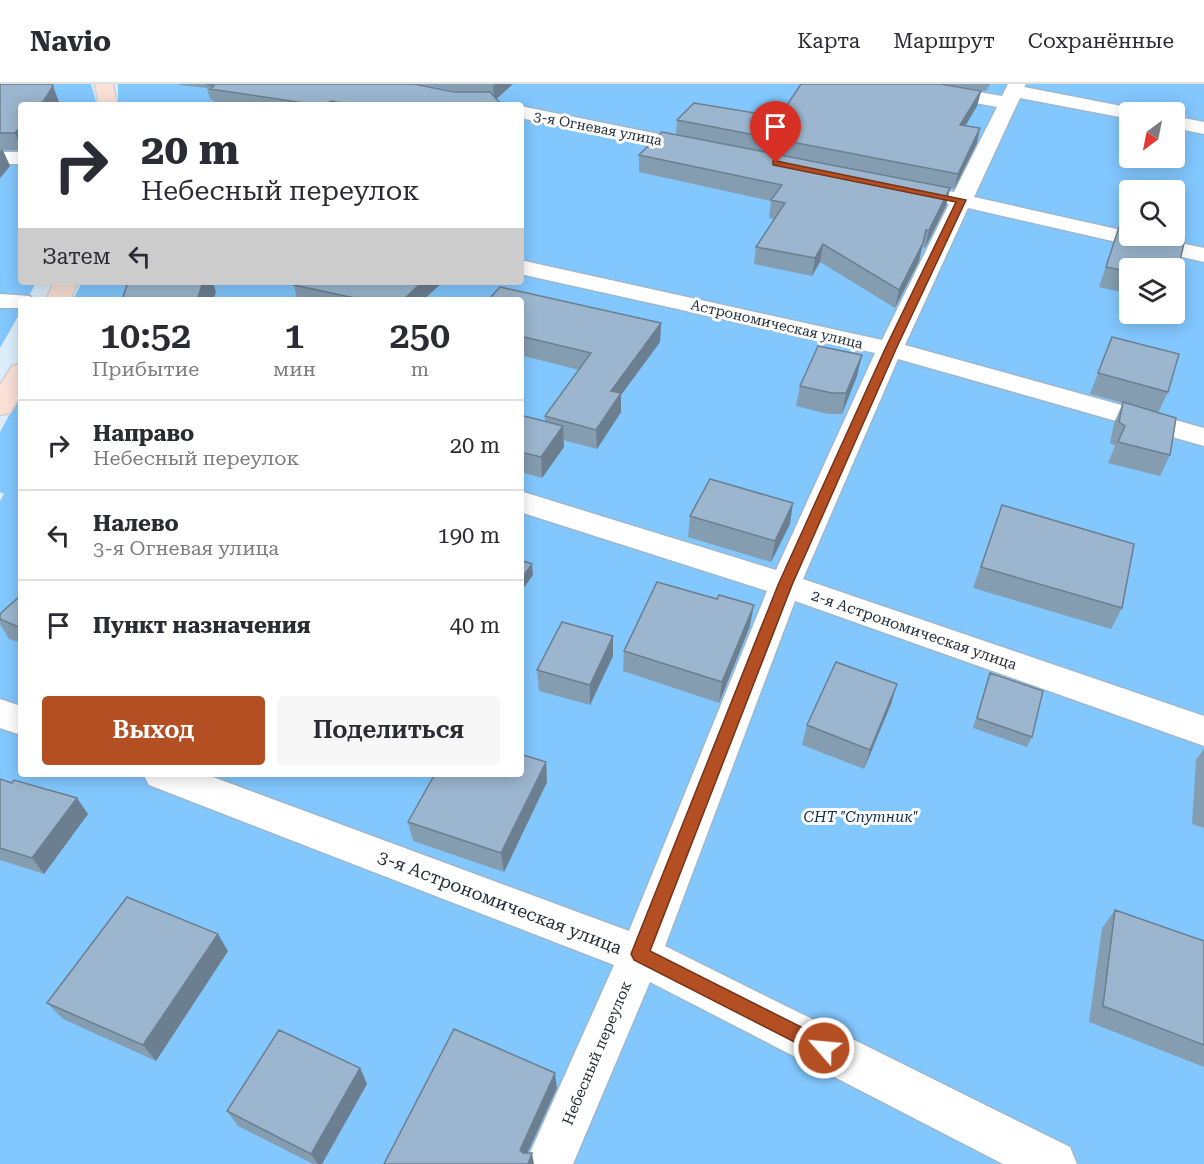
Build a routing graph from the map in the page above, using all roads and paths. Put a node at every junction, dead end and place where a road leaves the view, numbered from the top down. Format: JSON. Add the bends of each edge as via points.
{"nodes":[{"id":1,"x":104,"y":84,"type":"edge"},
{"id":2,"x":900,"y":84,"type":"edge"},
{"id":3,"x":1013,"y":93,"type":"edge"},
{"id":4,"x":107,"y":102,"type":"edge"},
{"id":5,"x":1119,"y":111,"type":"edge"},
{"id":6,"x":524,"y":113,"type":"edge"},
{"id":7,"x":1185,"y":124,"type":"edge"},
{"id":8,"x":1204,"y":128,"type":"edge"},
{"id":9,"x":718,"y":152,"type":"edge"},
{"id":10,"x":0,"y":158,"type":"edge"},
{"id":11,"x":18,"y":158,"type":"edge"},
{"id":12,"x":927,"y":193,"type":"edge"},
{"id":13,"x":962,"y":200,"type":"junction"},
{"id":14,"x":1204,"y":255,"type":"edge"},
{"id":15,"x":524,"y":268,"type":"edge"},
{"id":16,"x":0,"y":301,"type":"edge"},
{"id":17,"x":18,"y":301,"type":"edge"},
{"id":18,"x":890,"y":349,"type":"junction"},
{"id":19,"x":18,"y":377,"type":"edge"},
{"id":20,"x":0,"y":406,"type":"edge"},
{"id":21,"x":1204,"y":437,"type":"edge"},
{"id":22,"x":524,"y":502,"type":"edge"},
{"id":23,"x":785,"y":585,"type":"junction"},
{"id":24,"x":0,"y":713,"type":"edge"},
{"id":25,"x":18,"y":720,"type":"edge"},
{"id":26,"x":1204,"y":731,"type":"edge"},
{"id":27,"x":170,"y":777,"type":"edge"},
{"id":28,"x":640,"y":954,"type":"junction"},
{"id":29,"x":549,"y":1164,"type":"edge"},
{"id":30,"x":1053,"y":1164,"type":"edge"}],
"edges":[{"from":1,"to":4,"type":"main road"},
{"from":2,"to":3,"type":"lane"},
{"from":3,"to":5,"type":"lane"},
{"from":3,"to":13,"type":"lane","name":"Небесный переулок"},
{"from":6,"to":9,"type":"lane","name":"3-я Огневая улица"},
{"from":7,"to":8,"type":"lane"},
{"from":10,"to":11,"type":"lane"},
{"from":12,"to":13,"type":"lane"},
{"from":13,"to":14,"type":"lane"},
{"from":13,"to":18,"type":"lane","name":"Небесный переулок"},
{"from":15,"to":18,"type":"lane","name":"Астрономическая улица"},
{"from":16,"to":17,"type":"lane"},
{"from":18,"to":21,"type":"lane","name":"Астрономическая улица"},
{"from":18,"to":23,"type":"lane","name":"Небесный переулок"},
{"from":19,"to":20,"type":"main road"},
{"from":22,"to":23,"type":"lane","name":"2-я Астрономическая улица"},
{"from":23,"to":26,"type":"lane","name":"2-я Астрономическая улица"},
{"from":23,"to":28,"type":"lane","name":"Небесный переулок"},
{"from":24,"to":25,"type":"lane"},
{"from":27,"to":28,"type":"lane","name":"3-я Астрономическая улица"},
{"from":28,"to":29,"type":"lane","name":"Небесный переулок"},
{"from":28,"to":30,"type":"lane","name":"3-я Астрономическая улица"}]}
